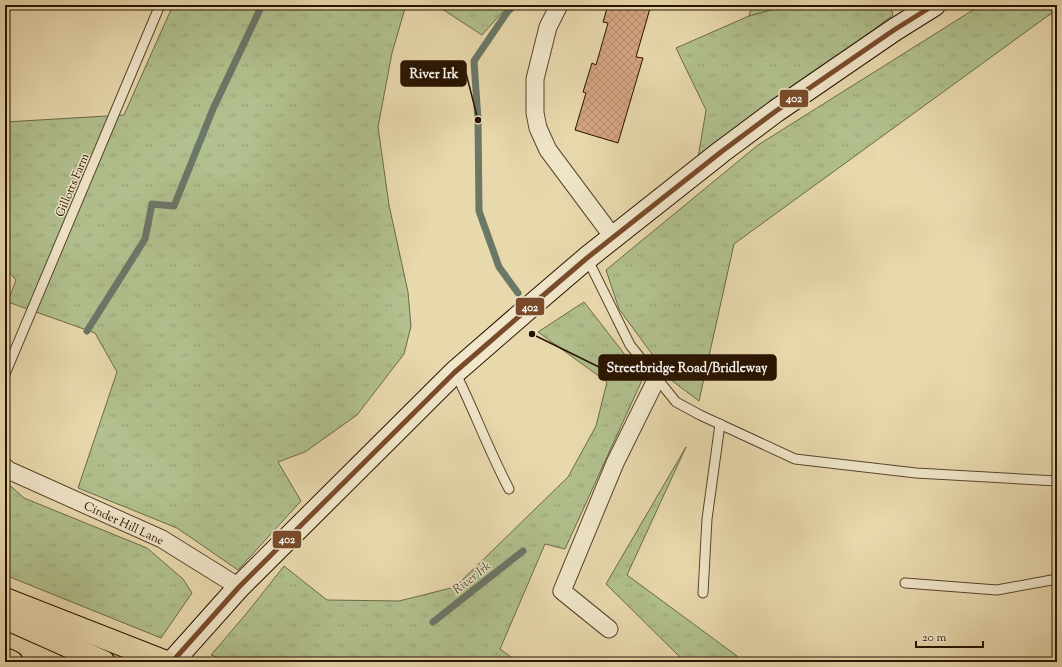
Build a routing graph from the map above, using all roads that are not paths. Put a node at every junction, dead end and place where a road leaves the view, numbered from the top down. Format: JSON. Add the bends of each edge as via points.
{"nodes":[{"id":1,"x":160,"y":5,"type":"edge"},
{"id":2,"x":559,"y":5,"type":"edge"},
{"id":3,"x":934,"y":5,"type":"edge"},
{"id":4,"x":613,"y":237,"type":"junction"},
{"id":5,"x":581,"y":263,"type":"junction"},
{"id":6,"x":456,"y":372,"type":"junction"},
{"id":7,"x":5,"y":374,"type":"edge"},
{"id":8,"x":657,"y":378,"type":"junction"},
{"id":9,"x":720,"y":424,"type":"junction"},
{"id":10,"x":5,"y":467,"type":"edge"},
{"id":11,"x":1057,"y":481,"type":"edge"},
{"id":12,"x":509,"y":489,"type":"dead end"},
{"id":13,"x":1057,"y":578,"type":"edge"},
{"id":14,"x":905,"y":583,"type":"dead end"},
{"id":15,"x":239,"y":587,"type":"junction"},
{"id":16,"x":703,"y":593,"type":"dead end"},
{"id":17,"x":5,"y":599,"type":"edge"},
{"id":18,"x":5,"y":618,"type":"edge"},
{"id":19,"x":609,"y":629,"type":"dead end"},
{"id":20,"x":5,"y":659,"type":"edge"},
{"id":21,"x":12,"y":662,"type":"edge"},
{"id":22,"x":104,"y":662,"type":"edge"},
{"id":23,"x":166,"y":662,"type":"edge"},
{"id":24,"x":172,"y":662,"type":"edge"}],
"edges":[{"from":1,"to":7,"type":"lane","name":"Gillotts Farm"},
{"from":2,"to":4,"type":"street","via":[[548,27],[535,79],[535,113],[538,128],[548,150]]},
{"from":3,"to":4,"type":"main road","via":[[776,111]]},
{"from":4,"to":5,"type":"main road"},
{"from":5,"to":6,"type":"main road"},
{"from":5,"to":8,"type":"lane","via":[[630,345]]},
{"from":6,"to":12,"type":"lane","via":[[495,463]]},
{"from":6,"to":15,"type":"main road"},
{"from":8,"to":9,"type":"lane","via":[[676,402]]},
{"from":8,"to":19,"type":"street","via":[[614,463],[562,591]]},
{"from":9,"to":11,"type":"lane","via":[[795,460],[916,472]]},
{"from":9,"to":16,"type":"lane","via":[[707,519]]},
{"from":10,"to":15,"type":"street","name":"Cinder Hill Lane","via":[[162,539]]},
{"from":13,"to":14,"type":"lane","via":[[997,590]]},
{"from":15,"to":24,"type":"main road"},
{"from":17,"to":23,"type":"highway"},
{"from":18,"to":22,"type":"highway"},
{"from":20,"to":21,"type":"highway"}]}
